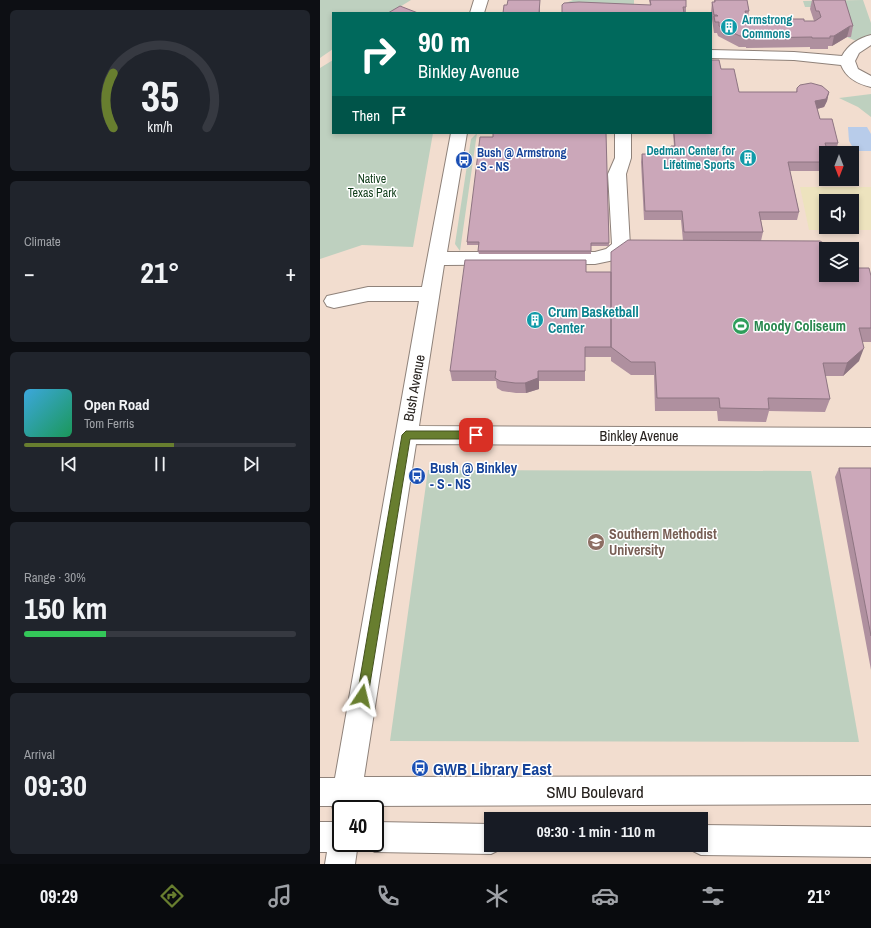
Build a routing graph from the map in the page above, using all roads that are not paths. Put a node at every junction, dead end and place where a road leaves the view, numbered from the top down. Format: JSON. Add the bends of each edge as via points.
{"nodes":[{"id":1,"x":481,"y":0,"type":"edge"},
{"id":2,"x":477,"y":12,"type":"edge"},
{"id":3,"x":871,"y":39,"type":"edge"},
{"id":4,"x":712,"y":54,"type":"edge"},
{"id":5,"x":847,"y":61,"type":"junction"},
{"id":6,"x":871,"y":82,"type":"edge"},
{"id":7,"x":459,"y":134,"type":"edge"},
{"id":8,"x":623,"y":134,"type":"edge"},
{"id":9,"x":436,"y":259,"type":"junction"},
{"id":10,"x":429,"y":298,"type":"junction"},
{"id":11,"x":336,"y":304,"type":"dead end"},
{"id":12,"x":406,"y":435,"type":"junction"},
{"id":13,"x":871,"y":437,"type":"edge"},
{"id":14,"x":871,"y":790,"type":"edge"},
{"id":15,"x":320,"y":792,"type":"edge"},
{"id":16,"x":347,"y":800,"type":"edge"},
{"id":17,"x":320,"y":837,"type":"edge"},
{"id":18,"x":332,"y":837,"type":"edge"},
{"id":19,"x":384,"y":838,"type":"edge"},
{"id":20,"x":484,"y":838,"type":"edge"},
{"id":21,"x":708,"y":840,"type":"edge"},
{"id":22,"x":871,"y":842,"type":"edge"},
{"id":23,"x":342,"y":852,"type":"edge"},
{"id":24,"x":340,"y":864,"type":"edge"}],
"edges":[{"from":1,"to":2,"type":"street"},
{"from":3,"to":5,"type":"street","via":[[854,48],[848,54]]},
{"from":4,"to":5,"type":"street","via":[[794,56]]},
{"from":5,"to":6,"type":"street","via":[[850,69],[858,76]]},
{"from":7,"to":9,"type":"street","name":"Bush Avenue"},
{"from":8,"to":9,"type":"street","via":[[623,158],[617,174],[621,246],[612,254],[595,258]]},
{"from":9,"to":10,"type":"street","name":"Bush Avenue"},
{"from":10,"to":11,"type":"street"},
{"from":10,"to":12,"type":"street","name":"Bush Avenue"},
{"from":12,"to":13,"type":"street","name":"Binkley Avenue"},
{"from":12,"to":16,"type":"street","name":"Bush Avenue"},
{"from":14,"to":16,"type":"street","name":"SMU Boulevard"},
{"from":15,"to":16,"type":"street","name":"SMU Boulevard"},
{"from":17,"to":18,"type":"street"},
{"from":19,"to":20,"type":"street"},
{"from":21,"to":22,"type":"street"},
{"from":23,"to":24,"type":"street"}]}
